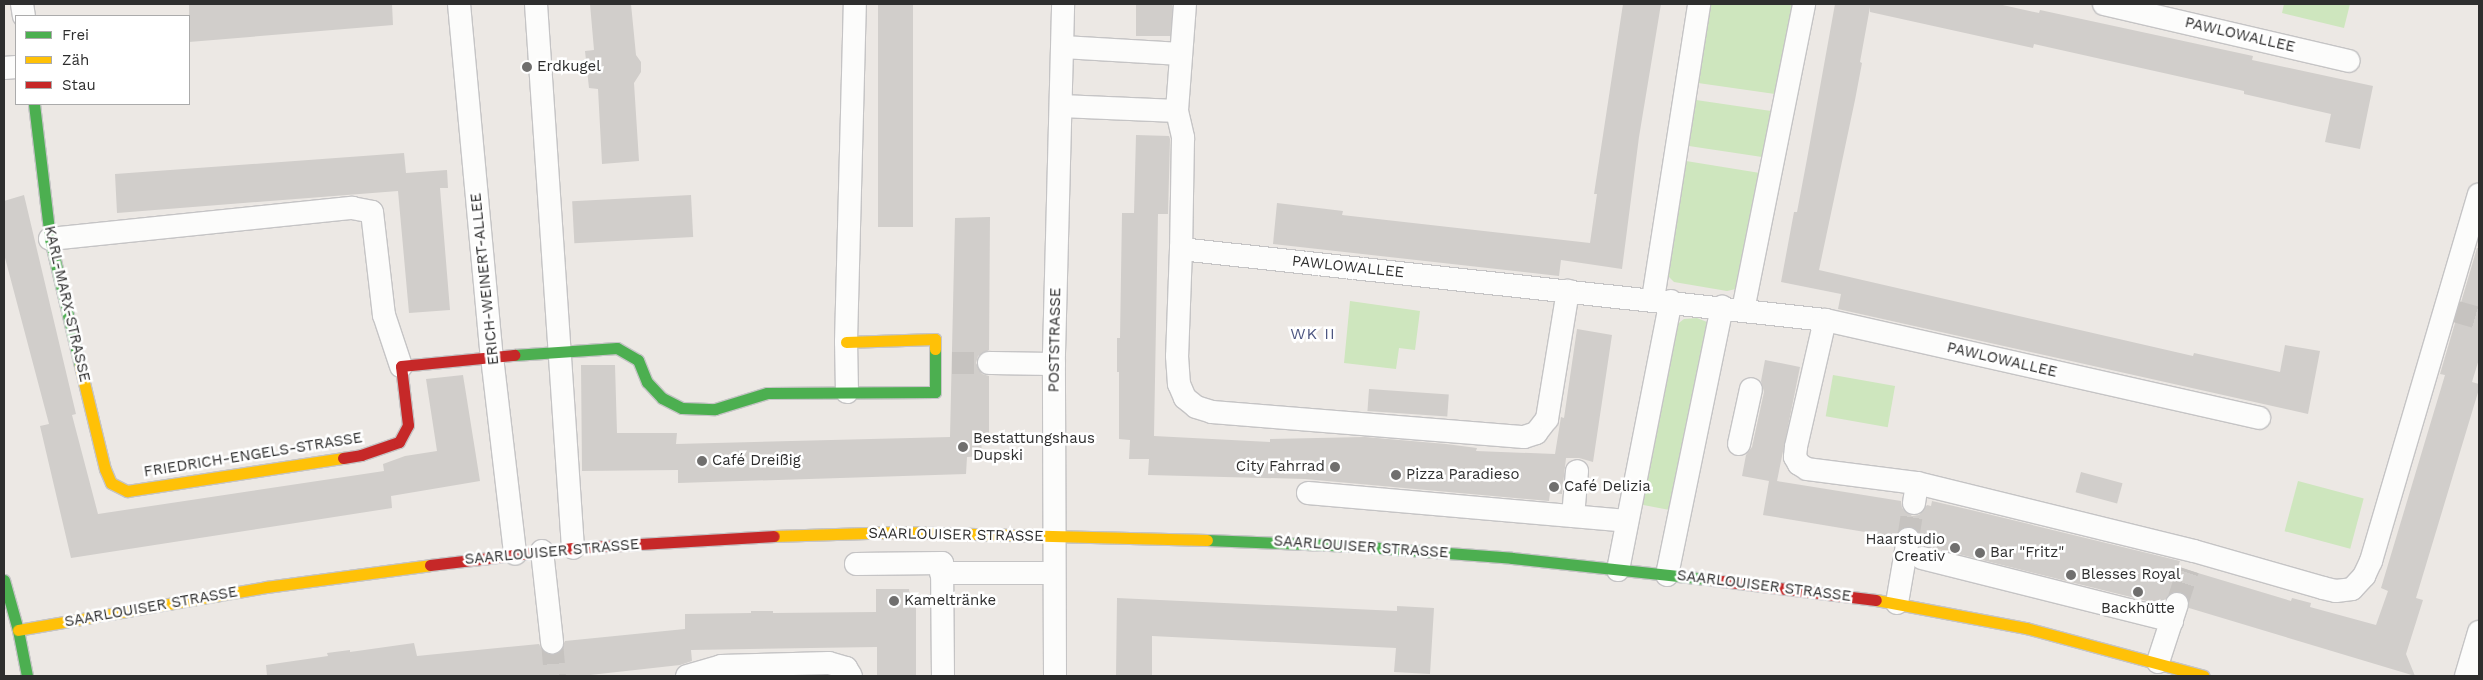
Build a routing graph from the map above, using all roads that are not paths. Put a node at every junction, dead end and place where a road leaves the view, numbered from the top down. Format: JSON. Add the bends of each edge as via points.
{"nodes":[{"id":1,"x":459,"y":4,"type":"edge"},
{"id":2,"x":536,"y":4,"type":"edge"},
{"id":3,"x":855,"y":4,"type":"edge"},
{"id":4,"x":1063,"y":4,"type":"edge"},
{"id":5,"x":1185,"y":4,"type":"edge"},
{"id":6,"x":1699,"y":4,"type":"edge"},
{"id":7,"x":1804,"y":4,"type":"edge"},
{"id":8,"x":2104,"y":4,"type":"edge"},
{"id":9,"x":1063,"y":47,"type":"junction"},
{"id":10,"x":1181,"y":54,"type":"junction"},
{"id":11,"x":2348,"y":61,"type":"dead end"},
{"id":12,"x":34,"y":105,"type":"edge"},
{"id":13,"x":1061,"y":106,"type":"junction"},
{"id":14,"x":1177,"y":111,"type":"junction"},
{"id":15,"x":2479,"y":195,"type":"edge"},
{"id":16,"x":50,"y":239,"type":"junction"},
{"id":17,"x":1181,"y":249,"type":"junction"},
{"id":18,"x":1568,"y":291,"type":"junction"},
{"id":19,"x":1662,"y":300,"type":"junction"},
{"id":20,"x":1732,"y":308,"type":"junction"},
{"id":21,"x":1825,"y":320,"type":"junction"},
{"id":22,"x":846,"y":342,"type":"junction"},
{"id":23,"x":560,"y":350,"type":"junction"},
{"id":24,"x":492,"y":357,"type":"junction"},
{"id":25,"x":989,"y":363,"type":"tunnel mouth"},
{"id":26,"x":1054,"y":364,"type":"junction"},
{"id":27,"x":401,"y":366,"type":"junction"},
{"id":28,"x":1751,"y":389,"type":"dead end"},
{"id":29,"x":847,"y":392,"type":"junction"},
{"id":30,"x":2259,"y":418,"type":"dead end"},
{"id":31,"x":1739,"y":444,"type":"dead end"},
{"id":32,"x":1578,"y":471,"type":"dead end"},
{"id":33,"x":127,"y":491,"type":"joint"},
{"id":34,"x":1308,"y":493,"type":"dead end"},
{"id":35,"x":1573,"y":516,"type":"junction"},
{"id":36,"x":1627,"y":521,"type":"junction"},
{"id":37,"x":1054,"y":537,"type":"junction"},
{"id":38,"x":1908,"y":539,"type":"tunnel mouth"},
{"id":39,"x":572,"y":548,"type":"junction"},
{"id":40,"x":542,"y":551,"type":"junction"},
{"id":41,"x":515,"y":554,"type":"junction"},
{"id":42,"x":1922,"y":558,"type":"dead end"},
{"id":43,"x":856,"y":564,"type":"dead end"},
{"id":44,"x":1618,"y":570,"type":"junction"},
{"id":45,"x":1054,"y":573,"type":"junction"},
{"id":46,"x":941,"y":574,"type":"junction"},
{"id":47,"x":1667,"y":575,"type":"junction"},
{"id":48,"x":4,"y":580,"type":"edge"},
{"id":49,"x":1897,"y":603,"type":"junction"},
{"id":50,"x":18,"y":630,"type":"junction"},
{"id":51,"x":2479,"y":632,"type":"edge"},
{"id":52,"x":552,"y":642,"type":"tunnel mouth"},
{"id":53,"x":2158,"y":662,"type":"junction"},
{"id":54,"x":27,"y":676,"type":"edge"},
{"id":55,"x":687,"y":676,"type":"edge"},
{"id":56,"x":851,"y":676,"type":"edge"},
{"id":57,"x":943,"y":676,"type":"edge"},
{"id":58,"x":1055,"y":676,"type":"edge"},
{"id":59,"x":2204,"y":676,"type":"edge"},
{"id":60,"x":2466,"y":676,"type":"edge"}],
"edges":[{"from":1,"to":24,"type":"street","name":"ERICH-WEINERT-ALLEE"},
{"from":2,"to":23,"type":"street"},
{"from":3,"to":22,"type":"street"},
{"from":4,"to":9,"type":"street","name":"POSTSTRASSE"},
{"from":5,"to":10,"type":"street"},
{"from":6,"to":19,"type":"street"},
{"from":7,"to":20,"type":"street"},
{"from":8,"to":11,"type":"street","name":"PAWLOWALLEE"},
{"from":9,"to":10,"type":"street"},
{"from":9,"to":13,"type":"street","name":"POSTSTRASSE"},
{"from":10,"to":14,"type":"street"},
{"from":12,"to":16,"type":"street","name":"KARL-MARX-STRASSE"},
{"from":13,"to":14,"type":"street"},
{"from":13,"to":26,"type":"street","name":"POSTSTRASSE"},
{"from":14,"to":17,"type":"street","via":[[1183,138]]},
{"from":15,"to":21,"type":"street","via":[[2449,310],[2406,438],[2371,561],[2364,576],[2352,589],[2336,591],[2191,560],[1817,472],[1799,464],[1795,457],[1796,447]]},
{"from":16,"to":27,"type":"street","via":[[352,208],[372,212],[384,315]]},
{"from":16,"to":33,"type":"street","name":"KARL-MARX-STRASSE","via":[[105,469],[111,484]]},
{"from":17,"to":18,"type":"street","name":"PAWLOWALLEE"},
{"from":17,"to":18,"type":"street","via":[[1176,356],[1178,384],[1185,398],[1196,407],[1212,412],[1524,437],[1536,433],[1547,419]]},
{"from":18,"to":19,"type":"street","name":"PAWLOWALLEE"},
{"from":19,"to":20,"type":"street","name":"PAWLOWALLEE"},
{"from":19,"to":36,"type":"street"},
{"from":20,"to":21,"type":"street","name":"PAWLOWALLEE"},
{"from":20,"to":47,"type":"street"},
{"from":21,"to":30,"type":"street","name":"PAWLOWALLEE"},
{"from":22,"to":29,"type":"street"},
{"from":22,"to":29,"type":"street","via":[[934,338],[943,363],[935,392]]},
{"from":23,"to":24,"type":"street"},
{"from":23,"to":29,"type":"street","via":[[617,348],[638,360],[647,382],[662,398],[682,408],[715,409],[767,394]]},
{"from":23,"to":39,"type":"street"},
{"from":24,"to":27,"type":"street"},
{"from":24,"to":41,"type":"street","name":"ERICH-WEINERT-ALLEE"},
{"from":25,"to":26,"type":"street"},
{"from":26,"to":37,"type":"street","name":"POSTSTRASSE"},
{"from":27,"to":33,"type":"street","name":"FRIEDRICH-ENGELS-STRASSE","via":[[408,426],[399,442],[361,455]]},
{"from":28,"to":31,"type":"street"},
{"from":32,"to":35,"type":"street"},
{"from":34,"to":35,"type":"street"},
{"from":35,"to":36,"type":"street"},
{"from":36,"to":44,"type":"street"},
{"from":37,"to":39,"type":"street","name":"SAARLOUISER STRASSE","via":[[881,533],[786,535]]},
{"from":37,"to":44,"type":"street","name":"SAARLOUISER STRASSE","via":[[1354,546]]},
{"from":37,"to":45,"type":"street","name":"POSTSTRASSE"},
{"from":38,"to":49,"type":"street"},
{"from":39,"to":40,"type":"street","name":"SAARLOUISER STRASSE"},
{"from":40,"to":41,"type":"street","name":"SAARLOUISER STRASSE"},
{"from":40,"to":52,"type":"street"},
{"from":41,"to":50,"type":"street","name":"SAARLOUISER STRASSE","via":[[266,586]]},
{"from":42,"to":53,"type":"street","via":[[2174,612]]},
{"from":43,"to":46,"type":"street","via":[[942,563]]},
{"from":44,"to":47,"type":"street","name":"SAARLOUISER STRASSE"},
{"from":45,"to":46,"type":"street"},
{"from":45,"to":58,"type":"street","name":"POSTSTRASSE"},
{"from":46,"to":57,"type":"street"},
{"from":47,"to":49,"type":"street","name":"SAARLOUISER STRASSE"},
{"from":48,"to":50,"type":"street"},
{"from":49,"to":53,"type":"street","name":"SAARLOUISER STRASSE","via":[[2026,628]]},
{"from":50,"to":54,"type":"street"},
{"from":51,"to":60,"type":"street"},
{"from":53,"to":59,"type":"street","name":"SAARLOUISER STRASSE"},
{"from":55,"to":56,"type":"street","via":[[721,666],[829,663],[846,668]]}]}
